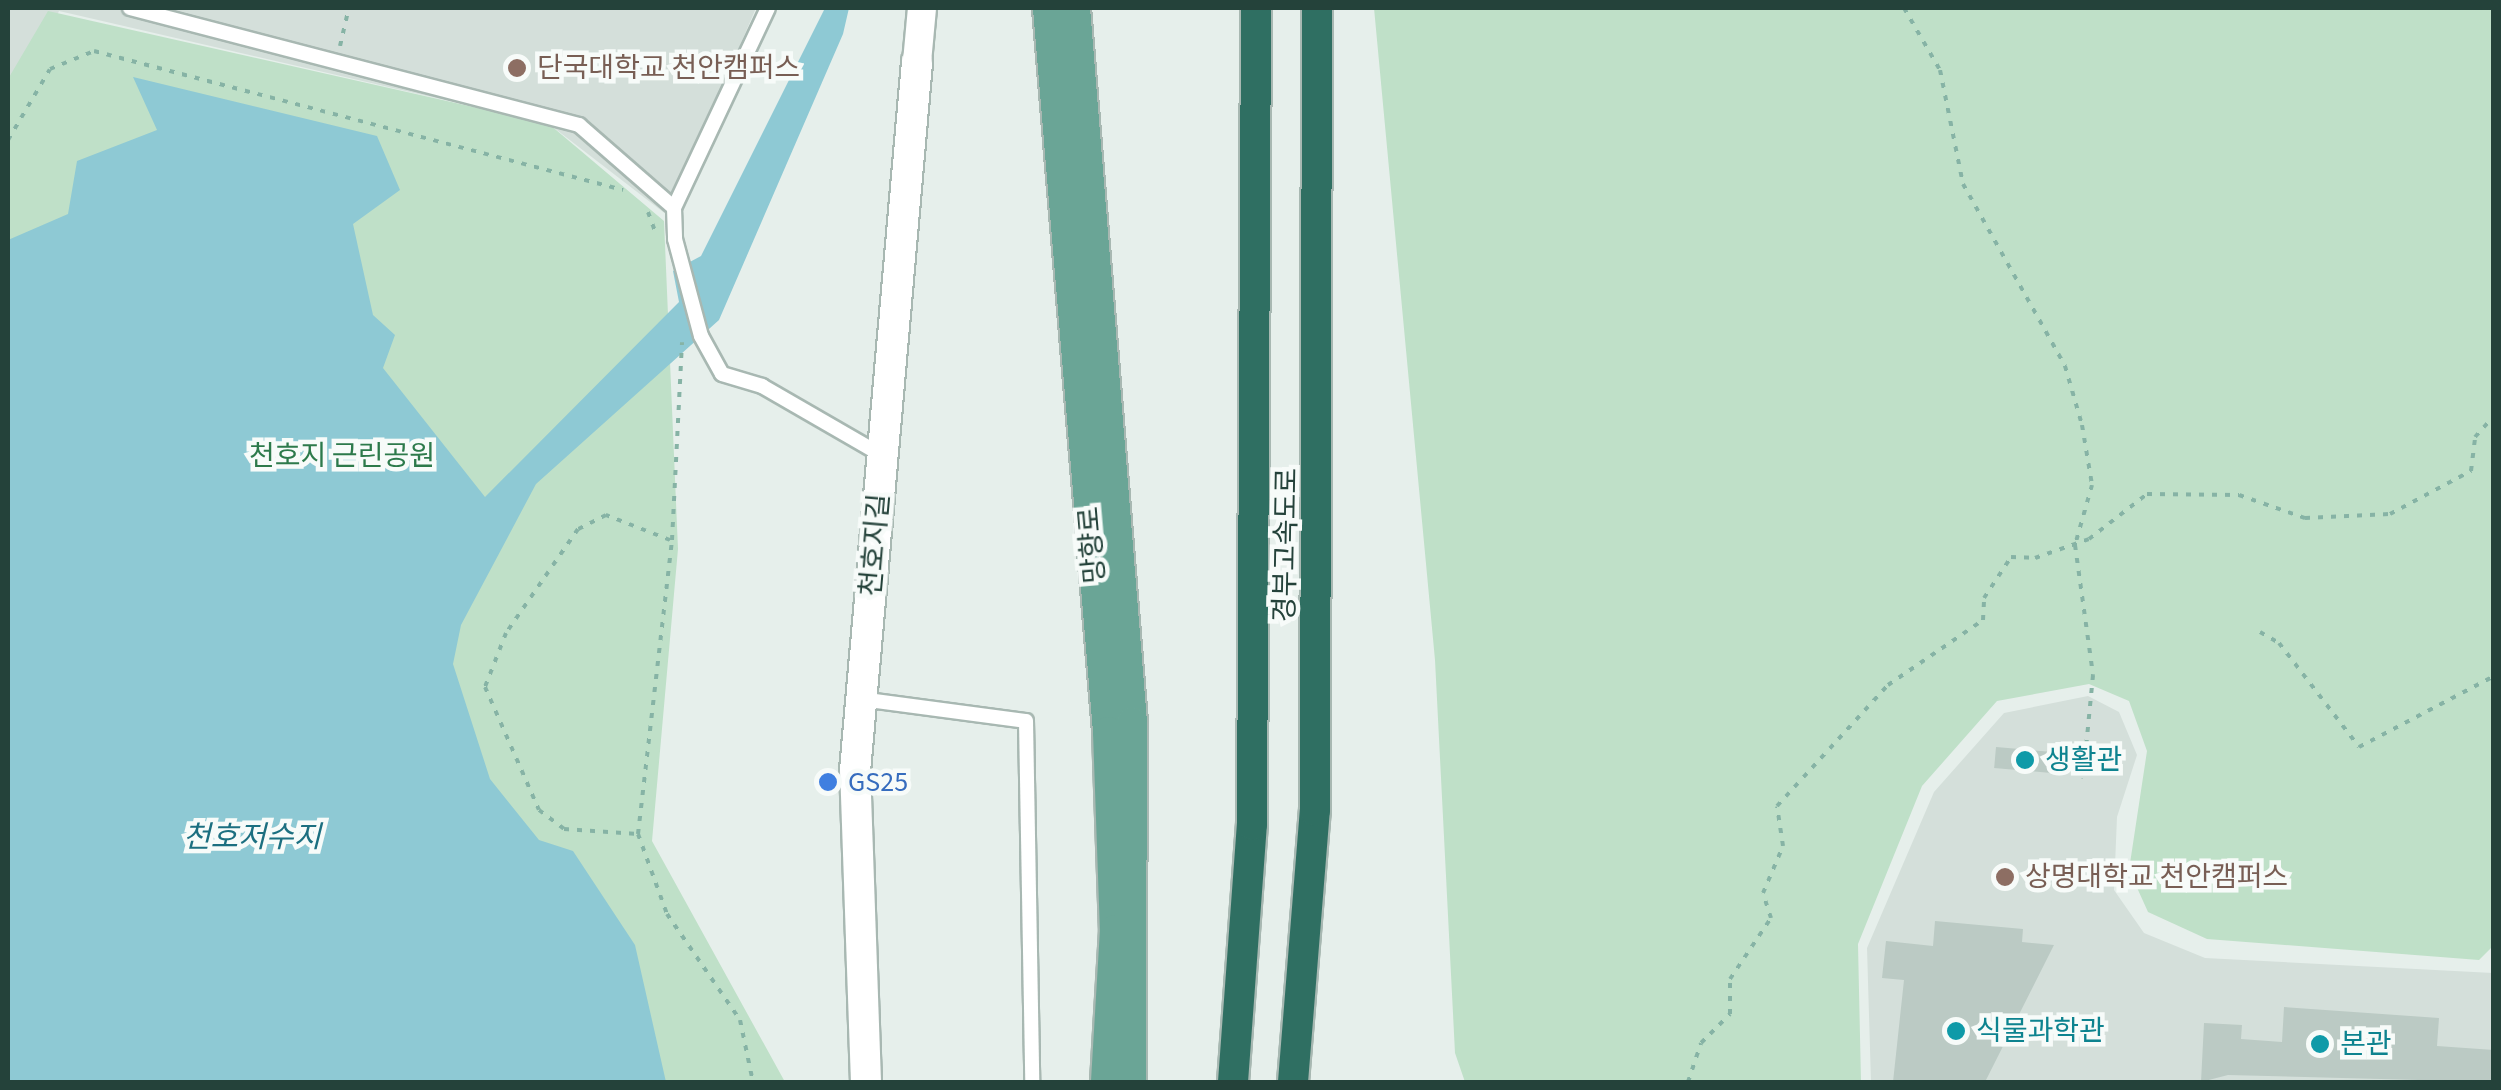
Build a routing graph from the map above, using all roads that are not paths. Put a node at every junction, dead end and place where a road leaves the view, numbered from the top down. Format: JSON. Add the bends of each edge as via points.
{"nodes":[{"id":1,"x":130,"y":8,"type":"edge"},
{"id":2,"x":768,"y":8,"type":"edge"},
{"id":3,"x":922,"y":8,"type":"edge"},
{"id":4,"x":1048,"y":8,"type":"edge"},
{"id":5,"x":1075,"y":8,"type":"edge"},
{"id":6,"x":1256,"y":8,"type":"edge"},
{"id":7,"x":1317,"y":8,"type":"edge"},
{"id":8,"x":917,"y":62,"type":"joint"},
{"id":9,"x":674,"y":208,"type":"junction"},
{"id":10,"x":883,"y":456,"type":"junction"},
{"id":11,"x":861,"y":700,"type":"junction"},
{"id":12,"x":866,"y":1082,"type":"edge"},
{"id":13,"x":1032,"y":1082,"type":"edge"},
{"id":14,"x":1106,"y":1082,"type":"edge"},
{"id":15,"x":1131,"y":1082,"type":"edge"},
{"id":16,"x":1233,"y":1082,"type":"edge"},
{"id":17,"x":1293,"y":1082,"type":"edge"}],
"edges":[{"from":1,"to":9,"type":"lane","via":[[579,125]]},
{"from":2,"to":9,"type":"lane"},
{"from":3,"to":8,"type":"street","name":"천호지길"},
{"from":4,"to":14,"type":"main road","name":"망향로","via":[[1108,732],[1115,930]]},
{"from":5,"to":15,"type":"main road","name":"망향로","via":[[1134,758]]},
{"from":6,"to":16,"type":"highway","name":"경부고속도로","via":[[1252,825]]},
{"from":7,"to":17,"type":"highway","name":"경부고속도로","via":[[1314,810]]},
{"from":8,"to":10,"type":"street","name":"천호지길"},
{"from":9,"to":10,"type":"lane","via":[[668,241],[701,336],[722,374],[762,386]]},
{"from":10,"to":11,"type":"street","name":"천호지길"},
{"from":11,"to":12,"type":"street","name":"천호지길","via":[[855,772]]},
{"from":11,"to":13,"type":"lane","via":[[1026,721]]}]}
